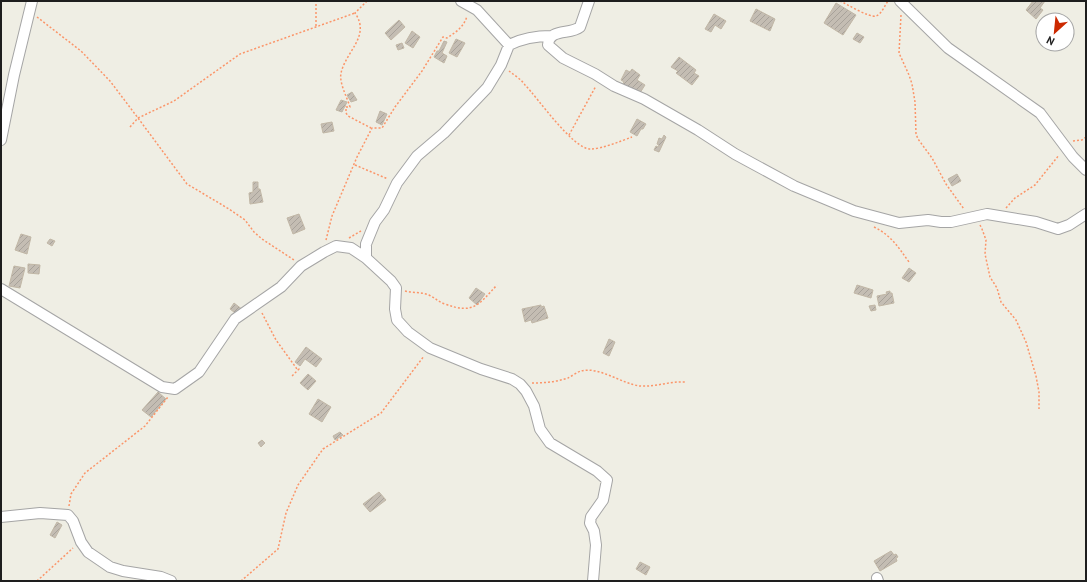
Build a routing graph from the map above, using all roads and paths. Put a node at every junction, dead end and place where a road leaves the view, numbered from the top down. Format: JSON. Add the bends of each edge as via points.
{"nodes":[{"id":1,"x":316,"y":1,"type":"edge"},
{"id":2,"x":367,"y":1,"type":"edge"},
{"id":3,"x":461,"y":1,"type":"edge"},
{"id":4,"x":589,"y":1,"type":"edge"},
{"id":5,"x":840,"y":1,"type":"edge"},
{"id":6,"x":888,"y":1,"type":"edge"},
{"id":7,"x":905,"y":4,"type":"edge"},
{"id":8,"x":31,"y":6,"type":"edge"},
{"id":9,"x":470,"y":6,"type":"junction"},
{"id":10,"x":355,"y":13,"type":"junction"},
{"id":11,"x":316,"y":26,"type":"junction"},
{"id":12,"x":551,"y":36,"type":"junction"},
{"id":13,"x":509,"y":45,"type":"junction"},
{"id":14,"x":501,"y":65,"type":"junction"},
{"id":15,"x":601,"y":77,"type":"junction"},
{"id":16,"x":138,"y":118,"type":"junction"},
{"id":17,"x":130,"y":127,"type":"dead end"},
{"id":18,"x":372,"y":128,"type":"junction"},
{"id":19,"x":568,"y":135,"type":"junction"},
{"id":20,"x":632,"y":137,"type":"dead end"},
{"id":21,"x":1086,"y":137,"type":"edge"},
{"id":22,"x":1,"y":140,"type":"edge"},
{"id":23,"x":1064,"y":144,"type":"junction"},
{"id":24,"x":354,"y":165,"type":"junction"},
{"id":25,"x":1086,"y":170,"type":"edge"},
{"id":26,"x":397,"y":184,"type":"junction"},
{"id":27,"x":1086,"y":214,"type":"edge"},
{"id":28,"x":970,"y":216,"type":"junction"},
{"id":29,"x":1001,"y":217,"type":"junction"},
{"id":30,"x":873,"y":227,"type":"dead end"},
{"id":31,"x":362,"y":230,"type":"dead end"},
{"id":32,"x":349,"y":238,"type":"dead end"},
{"id":33,"x":324,"y":252,"type":"junction"},
{"id":34,"x":366,"y":258,"type":"junction"},
{"id":35,"x":909,"y":262,"type":"dead end"},
{"id":36,"x":301,"y":266,"type":"junction"},
{"id":37,"x":497,"y":285,"type":"dead end"},
{"id":38,"x":396,"y":288,"type":"junction"},
{"id":39,"x":1,"y":289,"type":"edge"},
{"id":40,"x":258,"y":303,"type":"junction"},
{"id":41,"x":430,"y":348,"type":"junction"},
{"id":42,"x":292,"y":376,"type":"dead end"},
{"id":43,"x":686,"y":382,"type":"dead end"},
{"id":44,"x":520,"y":384,"type":"junction"},
{"id":45,"x":175,"y":389,"type":"junction"},
{"id":46,"x":1039,"y":409,"type":"dead end"},
{"id":47,"x":68,"y":515,"type":"junction"},
{"id":48,"x":1,"y":517,"type":"edge"},
{"id":49,"x":81,"y":542,"type":"junction"},
{"id":50,"x":37,"y":581,"type":"edge"},
{"id":51,"x":171,"y":581,"type":"edge"},
{"id":52,"x":241,"y":581,"type":"edge"},
{"id":53,"x":594,"y":581,"type":"edge"}],
"edges":[{"from":1,"to":11,"type":"path"},
{"from":2,"to":10,"type":"path"},
{"from":3,"to":9,"type":"street"},
{"from":4,"to":12,"type":"street","via":[[580,27]]},
{"from":5,"to":6,"type":"path","via":[[870,16],[879,14]]},
{"from":7,"to":23,"type":"street","via":[[959,57],[1040,112]]},
{"from":7,"to":28,"type":"path","via":[[899,53],[912,84],[916,134],[946,184]]},
{"from":8,"to":16,"type":"path","via":[[110,81]]},
{"from":8,"to":22,"type":"street"},
{"from":9,"to":13,"type":"street","via":[[477,10]]},
{"from":9,"to":18,"type":"path","via":[[462,26],[447,38],[443,38],[382,128]]},
{"from":10,"to":11,"type":"path"},
{"from":10,"to":18,"type":"path","via":[[362,26],[341,74],[341,82],[350,107],[346,107],[348,116]]},
{"from":11,"to":16,"type":"path","via":[[240,54],[174,101]]},
{"from":12,"to":13,"type":"street","via":[[533,36]]},
{"from":12,"to":15,"type":"street","via":[[548,45],[552,49],[563,58]]},
{"from":13,"to":14,"type":"street"},
{"from":14,"to":19,"type":"path","via":[[524,83]]},
{"from":14,"to":26,"type":"street","via":[[487,88],[444,133],[416,156]]},
{"from":15,"to":19,"type":"path"},
{"from":15,"to":28,"type":"street","via":[[794,186],[854,211],[899,223],[928,220],[950,222]]},
{"from":16,"to":17,"type":"path"},
{"from":16,"to":36,"type":"path","via":[[187,184],[229,208],[245,220],[262,240]]},
{"from":18,"to":24,"type":"path"},
{"from":19,"to":20,"type":"path","via":[[586,148],[592,149]]},
{"from":21,"to":23,"type":"path"},
{"from":23,"to":25,"type":"street"},
{"from":23,"to":29,"type":"path","via":[[1035,185],[1015,198]]},
{"from":24,"to":26,"type":"path"},
{"from":24,"to":33,"type":"path","via":[[332,216]]},
{"from":26,"to":34,"type":"street","via":[[375,222],[366,244]]},
{"from":27,"to":29,"type":"street","via":[[1069,226],[1058,229],[1036,222]]},
{"from":28,"to":29,"type":"street","via":[[987,214]]},
{"from":28,"to":46,"type":"path","via":[[982,229],[986,240],[985,254],[990,277],[998,288],[1001,302],[1016,320],[1026,342],[1036,376]]},
{"from":30,"to":35,"type":"path","via":[[891,238]]},
{"from":31,"to":32,"type":"path"},
{"from":33,"to":34,"type":"street","via":[[336,246],[351,248]]},
{"from":33,"to":36,"type":"street"},
{"from":34,"to":38,"type":"street"},
{"from":36,"to":40,"type":"street","via":[[281,287]]},
{"from":37,"to":38,"type":"path","via":[[479,305],[461,309],[444,304],[428,295]]},
{"from":38,"to":41,"type":"street","via":[[397,320],[408,332]]},
{"from":39,"to":45,"type":"street","via":[[162,388]]},
{"from":40,"to":42,"type":"path","via":[[276,340],[299,369]]},
{"from":40,"to":45,"type":"street","via":[[235,319],[199,372]]},
{"from":41,"to":44,"type":"street"},
{"from":41,"to":52,"type":"path","via":[[381,413],[323,449],[298,485],[286,514],[278,549]]},
{"from":43,"to":44,"type":"path","via":[[639,386],[594,371],[582,371],[568,378],[550,382]]},
{"from":44,"to":53,"type":"street","via":[[534,406],[540,429],[550,443],[597,471],[607,480],[603,500],[591,517],[590,523],[596,545]]},
{"from":45,"to":47,"type":"path","via":[[145,426],[85,473],[71,494]]},
{"from":47,"to":48,"type":"street","via":[[40,513]]},
{"from":47,"to":49,"type":"street"},
{"from":49,"to":50,"type":"path"},
{"from":49,"to":51,"type":"street","via":[[88,552],[110,567]]}]}
